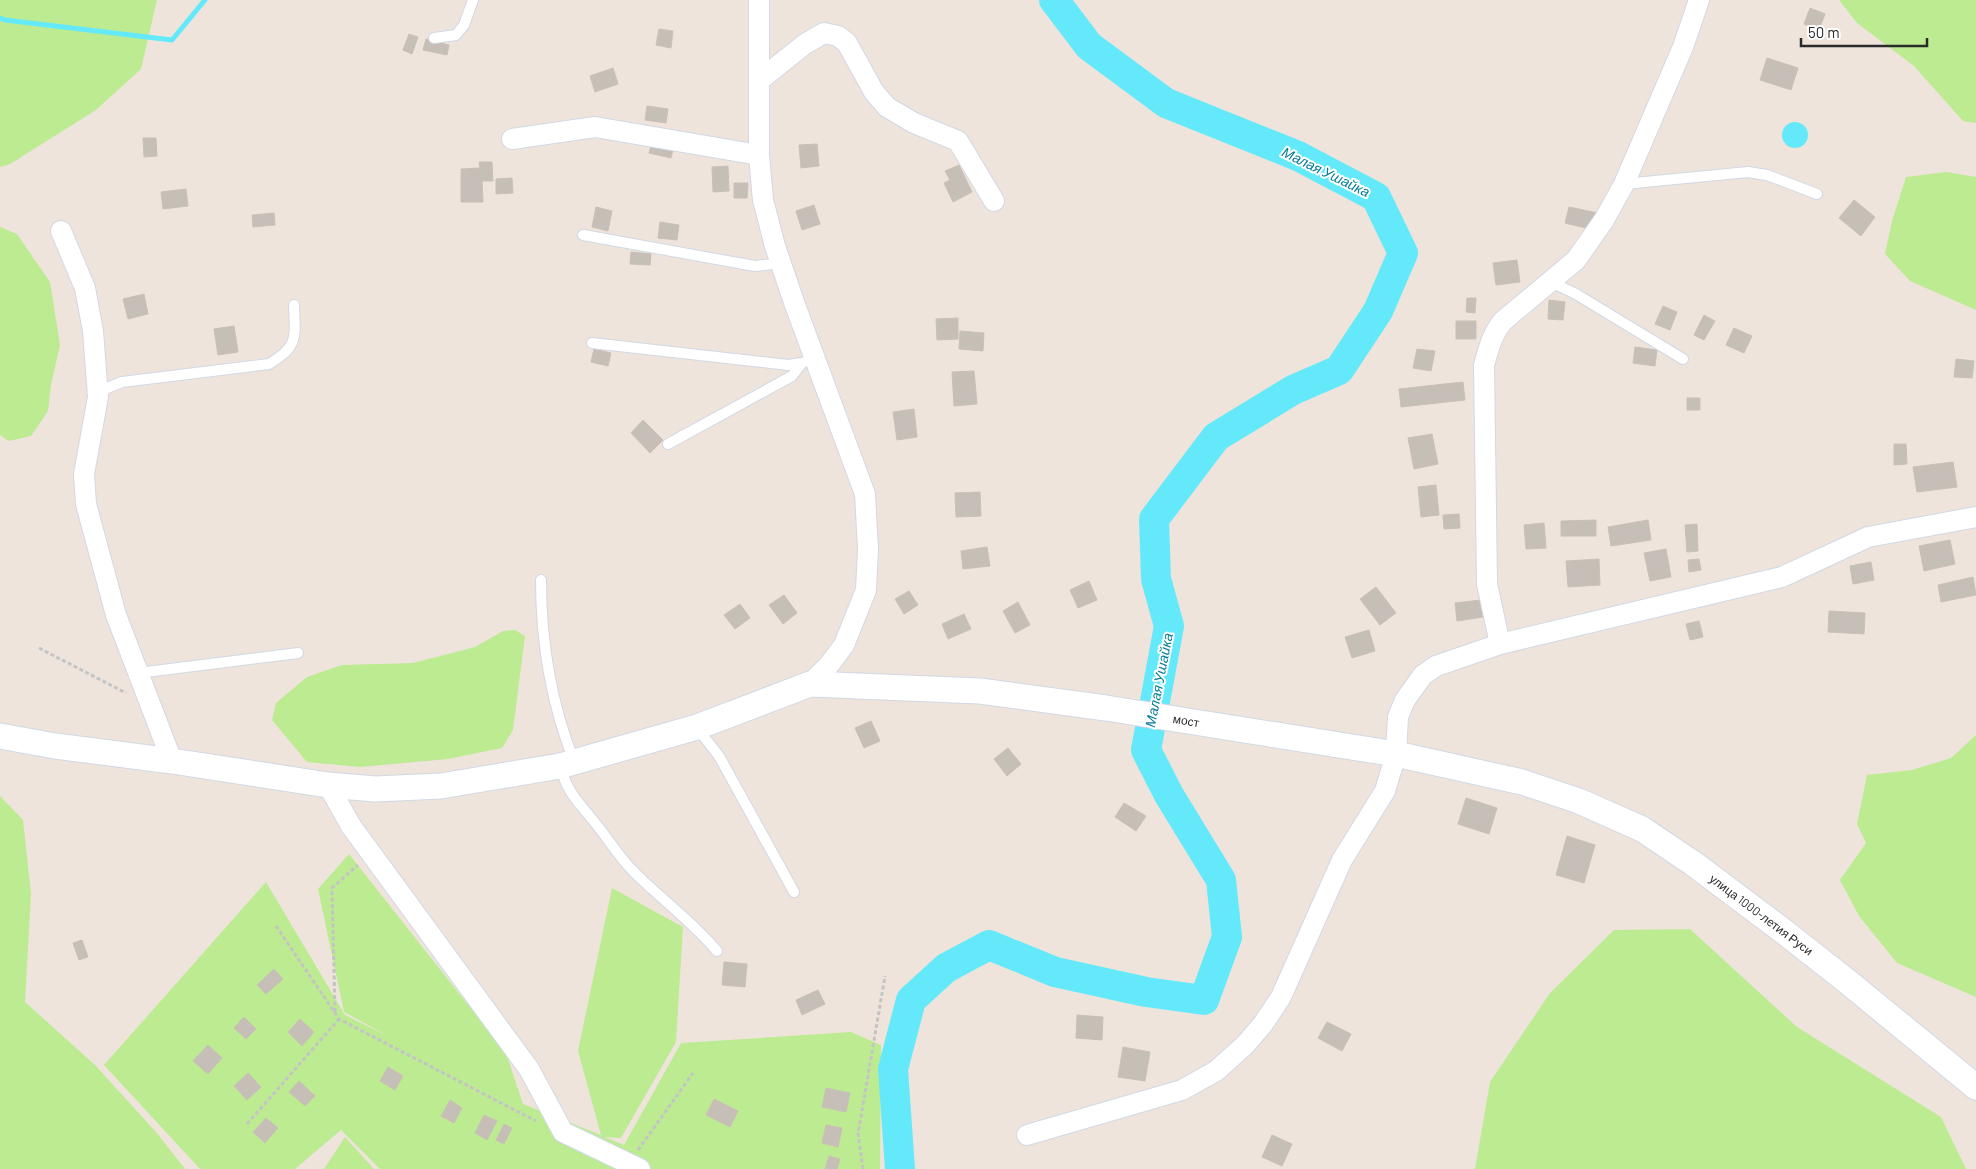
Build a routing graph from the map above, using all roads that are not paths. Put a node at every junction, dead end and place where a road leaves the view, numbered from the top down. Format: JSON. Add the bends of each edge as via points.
{"nodes":[{"id":1,"x":473,"y":0,"type":"edge"},
{"id":2,"x":759,"y":0,"type":"edge"},
{"id":3,"x":1698,"y":0,"type":"edge"},
{"id":4,"x":434,"y":38,"type":"dead end"},
{"id":5,"x":760,"y":80,"type":"junction"},
{"id":6,"x":512,"y":139,"type":"dead end"},
{"id":7,"x":759,"y":156,"type":"junction"},
{"id":8,"x":1624,"y":184,"type":"junction"},
{"id":9,"x":1817,"y":194,"type":"dead end"},
{"id":10,"x":994,"y":201,"type":"dead end"},
{"id":11,"x":61,"y":232,"type":"dead end"},
{"id":12,"x":583,"y":235,"type":"dead end"},
{"id":13,"x":781,"y":263,"type":"junction"},
{"id":14,"x":1550,"y":282,"type":"junction"},
{"id":15,"x":294,"y":306,"type":"dead end"},
{"id":16,"x":592,"y":343,"type":"dead end"},
{"id":17,"x":1683,"y":359,"type":"dead end"},
{"id":18,"x":808,"y":360,"type":"junction"},
{"id":19,"x":98,"y":397,"type":"junction"},
{"id":20,"x":668,"y":444,"type":"dead end"},
{"id":21,"x":1976,"y":517,"type":"edge"},
{"id":22,"x":541,"y":580,"type":"dead end"},
{"id":23,"x":1500,"y":644,"type":"junction"},
{"id":24,"x":298,"y":653,"type":"dead end"},
{"id":25,"x":138,"y":673,"type":"junction"},
{"id":26,"x":810,"y":684,"type":"junction"},
{"id":27,"x":697,"y":727,"type":"junction"},
{"id":28,"x":0,"y":736,"type":"edge"},
{"id":29,"x":1396,"y":754,"type":"junction"},
{"id":30,"x":172,"y":761,"type":"junction"},
{"id":31,"x":567,"y":764,"type":"junction"},
{"id":32,"x":328,"y":785,"type":"junction"},
{"id":33,"x":794,"y":892,"type":"dead end"},
{"id":34,"x":717,"y":951,"type":"dead end"},
{"id":35,"x":1976,"y":1087,"type":"edge"},
{"id":36,"x":1027,"y":1135,"type":"dead end"},
{"id":37,"x":634,"y":1166,"type":"edge"}],
"edges":[{"from":1,"to":4,"type":"lane","via":[[464,25],[456,35]]},
{"from":2,"to":5,"type":"street"},
{"from":3,"to":8,"type":"street","via":[[1683,47]]},
{"from":5,"to":7,"type":"street"},
{"from":5,"to":10,"type":"street","via":[[824,33],[838,36],[847,42],[874,92],[886,107],[958,142]]},
{"from":6,"to":7,"type":"street","via":[[595,127]]},
{"from":7,"to":13,"type":"street","via":[[763,200]]},
{"from":8,"to":9,"type":"lane","via":[[1753,173]]},
{"from":8,"to":14,"type":"street","via":[[1576,260]]},
{"from":11,"to":19,"type":"street","via":[[85,288],[93,332]]},
{"from":12,"to":13,"type":"lane","via":[[755,266]]},
{"from":13,"to":18,"type":"street"},
{"from":14,"to":17,"type":"lane","via":[[1576,294]]},
{"from":14,"to":23,"type":"street","via":[[1495,331],[1484,365],[1487,584]]},
{"from":15,"to":19,"type":"lane","via":[[296,337],[284,355],[269,364],[122,382],[107,388]]},
{"from":16,"to":18,"type":"lane","via":[[788,365]]},
{"from":18,"to":20,"type":"lane","via":[[792,376]]},
{"from":18,"to":26,"type":"street","via":[[865,494],[868,549],[866,590],[844,645]]},
{"from":19,"to":25,"type":"street","via":[[84,474],[86,504],[116,615]]},
{"from":21,"to":23,"type":"street","via":[[1868,537],[1782,576]]},
{"from":22,"to":31,"type":"lane","via":[[541,615]]},
{"from":23,"to":29,"type":"street","via":[[1436,666],[1423,675],[1405,700],[1398,717]]},
{"from":24,"to":25,"type":"lane"},
{"from":25,"to":30,"type":"street"},
{"from":26,"to":27,"type":"street"},
{"from":26,"to":29,"type":"street","name":"мост","via":[[980,691]]},
{"from":27,"to":31,"type":"street"},
{"from":27,"to":33,"type":"lane","via":[[719,756]]},
{"from":28,"to":30,"type":"street"},
{"from":29,"to":35,"type":"street","name":"улица 1000-летия Руси","via":[[1522,782],[1579,801],[1642,830],[1694,864],[1848,982]]},
{"from":29,"to":36,"type":"street","via":[[1385,792],[1342,860],[1281,997],[1245,1045],[1216,1071],[1182,1090]]},
{"from":30,"to":32,"type":"street"},
{"from":31,"to":32,"type":"street","via":[[441,786],[374,790]]},
{"from":31,"to":34,"type":"lane","via":[[566,787],[616,852]]},
{"from":32,"to":37,"type":"street","via":[[351,826],[529,1068],[563,1132]]}]}
